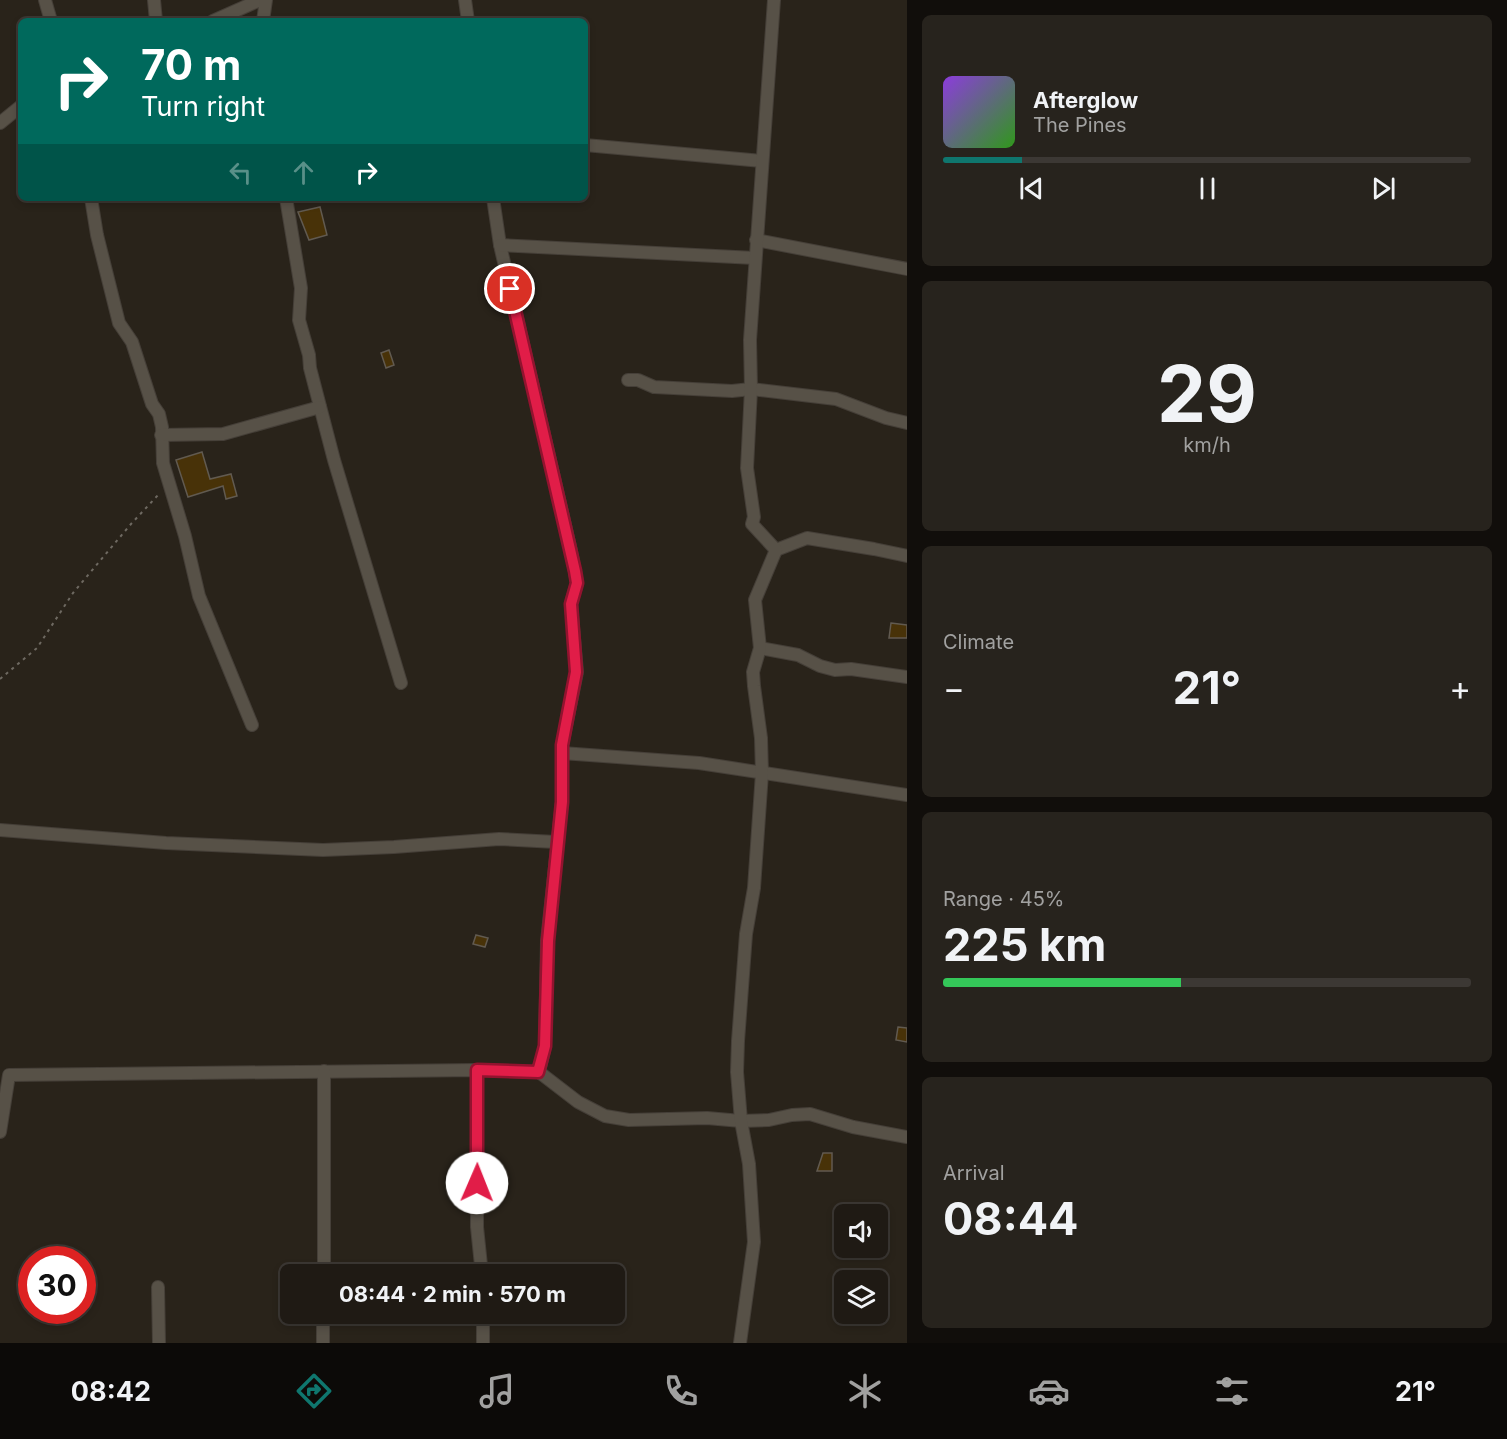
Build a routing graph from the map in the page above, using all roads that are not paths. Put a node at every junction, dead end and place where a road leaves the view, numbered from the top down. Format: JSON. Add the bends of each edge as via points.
{"nodes":[{"id":1,"x":45,"y":0,"type":"edge"},
{"id":2,"x":154,"y":0,"type":"edge"},
{"id":3,"x":260,"y":0,"type":"edge"},
{"id":4,"x":266,"y":0,"type":"edge"},
{"id":5,"x":465,"y":0,"type":"edge"},
{"id":6,"x":774,"y":0,"type":"edge"},
{"id":7,"x":50,"y":18,"type":"edge"},
{"id":8,"x":156,"y":18,"type":"edge"},
{"id":9,"x":220,"y":18,"type":"edge"},
{"id":10,"x":263,"y":18,"type":"edge"},
{"id":11,"x":468,"y":18,"type":"edge"},
{"id":12,"x":18,"y":108,"type":"edge"},
{"id":13,"x":0,"y":123,"type":"edge"},
{"id":14,"x":588,"y":145,"type":"edge"},
{"id":15,"x":762,"y":161,"type":"junction"},
{"id":16,"x":91,"y":201,"type":"edge"},
{"id":17,"x":286,"y":201,"type":"edge"},
{"id":18,"x":493,"y":201,"type":"edge"},
{"id":19,"x":756,"y":240,"type":"junction"},
{"id":20,"x":500,"y":245,"type":"junction"},
{"id":21,"x":755,"y":258,"type":"junction"},
{"id":22,"x":907,"y":269,"type":"edge"},
{"id":23,"x":628,"y":380,"type":"dead end"},
{"id":24,"x":751,"y":389,"type":"junction"},
{"id":25,"x":320,"y":407,"type":"junction"},
{"id":26,"x":907,"y":423,"type":"edge"},
{"id":27,"x":161,"y":435,"type":"junction"},
{"id":28,"x":776,"y":550,"type":"junction"},
{"id":29,"x":907,"y":556,"type":"edge"},
{"id":30,"x":760,"y":648,"type":"junction"},
{"id":31,"x":907,"y":678,"type":"edge"},
{"id":32,"x":401,"y":683,"type":"dead end"},
{"id":33,"x":252,"y":725,"type":"dead end"},
{"id":34,"x":562,"y":753,"type":"junction"},
{"id":35,"x":762,"y":773,"type":"junction"},
{"id":36,"x":907,"y":795,"type":"edge"},
{"id":37,"x":0,"y":830,"type":"edge"},
{"id":38,"x":556,"y":842,"type":"junction"},
{"id":39,"x":477,"y":1070,"type":"junction"},
{"id":40,"x":324,"y":1071,"type":"junction"},
{"id":41,"x":538,"y":1072,"type":"junction"},
{"id":42,"x":741,"y":1121,"type":"junction"},
{"id":43,"x":0,"y":1132,"type":"edge"},
{"id":44,"x":907,"y":1137,"type":"edge"},
{"id":45,"x":324,"y":1264,"type":"edge"},
{"id":46,"x":481,"y":1264,"type":"edge"},
{"id":47,"x":158,"y":1287,"type":"dead end"},
{"id":48,"x":323,"y":1324,"type":"edge"},
{"id":49,"x":483,"y":1324,"type":"edge"},
{"id":50,"x":159,"y":1343,"type":"edge"},
{"id":51,"x":323,"y":1343,"type":"edge"},
{"id":52,"x":483,"y":1343,"type":"edge"},
{"id":53,"x":740,"y":1343,"type":"edge"}],
"edges":[{"from":1,"to":7,"type":"street"},
{"from":2,"to":8,"type":"street"},
{"from":3,"to":9,"type":"street"},
{"from":4,"to":10,"type":"street"},
{"from":5,"to":11,"type":"street"},
{"from":6,"to":15,"type":"street"},
{"from":12,"to":13,"type":"street"},
{"from":14,"to":15,"type":"street"},
{"from":15,"to":19,"type":"street"},
{"from":16,"to":27,"type":"street","via":[[119,323],[132,342],[152,404],[159,414]]},
{"from":17,"to":25,"type":"street","via":[[301,288],[300,320]]},
{"from":18,"to":20,"type":"street"},
{"from":19,"to":21,"type":"street"},
{"from":19,"to":22,"type":"street"},
{"from":20,"to":21,"type":"street"},
{"from":20,"to":34,"type":"street","via":[[577,583],[571,604],[576,672]]},
{"from":21,"to":24,"type":"street"},
{"from":23,"to":24,"type":"street","via":[[654,387]]},
{"from":24,"to":26,"type":"street","via":[[836,399]]},
{"from":24,"to":28,"type":"street","via":[[747,468],[752,524]]},
{"from":25,"to":27,"type":"street","via":[[223,434]]},
{"from":25,"to":32,"type":"street"},
{"from":27,"to":33,"type":"street","via":[[163,463],[199,596]]},
{"from":28,"to":29,"type":"street","via":[[807,538]]},
{"from":28,"to":30,"type":"street","via":[[755,600]]},
{"from":30,"to":31,"type":"street","via":[[798,655],[820,666]]},
{"from":30,"to":35,"type":"street","via":[[753,672]]},
{"from":34,"to":35,"type":"street","via":[[699,763]]},
{"from":34,"to":38,"type":"street","via":[[562,802]]},
{"from":35,"to":36,"type":"street"},
{"from":35,"to":42,"type":"street","via":[[738,1041]]},
{"from":37,"to":38,"type":"street","via":[[323,850],[499,839]]},
{"from":38,"to":41,"type":"street","via":[[545,1046]]},
{"from":39,"to":40,"type":"street"},
{"from":39,"to":41,"type":"street"},
{"from":39,"to":46,"type":"street","via":[[477,1227]]},
{"from":40,"to":43,"type":"street","via":[[9,1075]]},
{"from":40,"to":45,"type":"street"},
{"from":41,"to":42,"type":"street","via":[[605,1116],[630,1120]]},
{"from":42,"to":44,"type":"street","via":[[810,1114]]},
{"from":42,"to":53,"type":"street","via":[[749,1164],[754,1242]]},
{"from":47,"to":50,"type":"street"},
{"from":48,"to":51,"type":"street"},
{"from":49,"to":52,"type":"street"}]}
